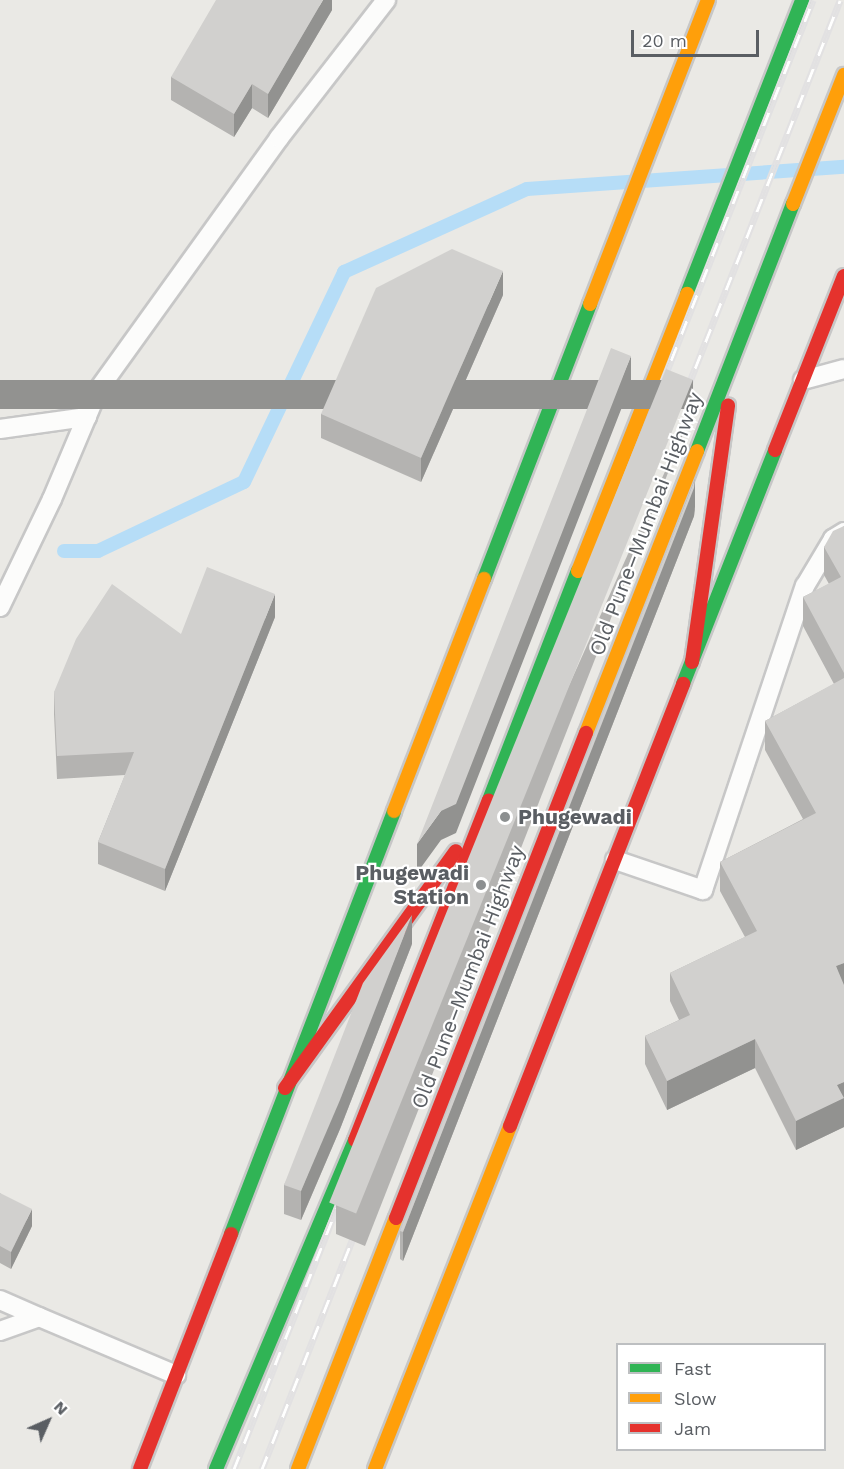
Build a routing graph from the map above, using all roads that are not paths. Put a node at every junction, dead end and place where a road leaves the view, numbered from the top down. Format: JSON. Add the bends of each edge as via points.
{"nodes":[{"id":1,"x":386,"y":0,"type":"edge"},
{"id":2,"x":708,"y":0,"type":"edge"},
{"id":3,"x":802,"y":0,"type":"edge"},
{"id":4,"x":844,"y":75,"type":"edge"},
{"id":5,"x":844,"y":276,"type":"edge"},
{"id":6,"x":735,"y":354,"type":"junction"},
{"id":7,"x":844,"y":369,"type":"edge"},
{"id":8,"x":803,"y":380,"type":"junction"},
{"id":9,"x":87,"y":417,"type":"junction"},
{"id":10,"x":0,"y":429,"type":"edge"},
{"id":11,"x":844,"y":532,"type":"edge"},
{"id":12,"x":0,"y":607,"type":"edge"},
{"id":13,"x":692,"y":662,"type":"junction"},
{"id":14,"x":486,"y":810,"type":"junction"},
{"id":15,"x":615,"y":860,"type":"junction"},
{"id":16,"x":285,"y":1088,"type":"junction"},
{"id":17,"x":0,"y":1300,"type":"edge"},
{"id":18,"x":39,"y":1317,"type":"junction"},
{"id":19,"x":0,"y":1331,"type":"edge"},
{"id":20,"x":176,"y":1375,"type":"junction"},
{"id":21,"x":140,"y":1469,"type":"edge"},
{"id":22,"x":216,"y":1469,"type":"edge"},
{"id":23,"x":298,"y":1469,"type":"edge"},
{"id":24,"x":375,"y":1469,"type":"edge"}],
"edges":[{"from":1,"to":9,"type":"lane","via":[[279,138],[98,390]]},
{"from":2,"to":16,"type":"main road"},
{"from":3,"to":14,"type":"main road","name":"Old Pune–Mumbai Highway"},
{"from":4,"to":6,"type":"main road","name":"Old Pune–Mumbai Highway"},
{"from":5,"to":8,"type":"main road"},
{"from":6,"to":13,"type":"main road"},
{"from":6,"to":23,"type":"main road","name":"Old Pune–Mumbai Highway"},
{"from":7,"to":8,"type":"lane"},
{"from":8,"to":13,"type":"main road"},
{"from":9,"to":10,"type":"lane"},
{"from":9,"to":12,"type":"lane"},
{"from":11,"to":15,"type":"lane","via":[[834,539],[805,586],[703,890]]},
{"from":13,"to":15,"type":"main road"},
{"from":14,"to":16,"type":"main road"},
{"from":14,"to":22,"type":"main road","name":"Old Pune–Mumbai Highway","via":[[357,1136]]},
{"from":15,"to":24,"type":"main road"},
{"from":16,"to":20,"type":"main road"},
{"from":17,"to":18,"type":"lane"},
{"from":18,"to":19,"type":"lane"},
{"from":18,"to":20,"type":"lane"},
{"from":20,"to":21,"type":"main road"}]}
